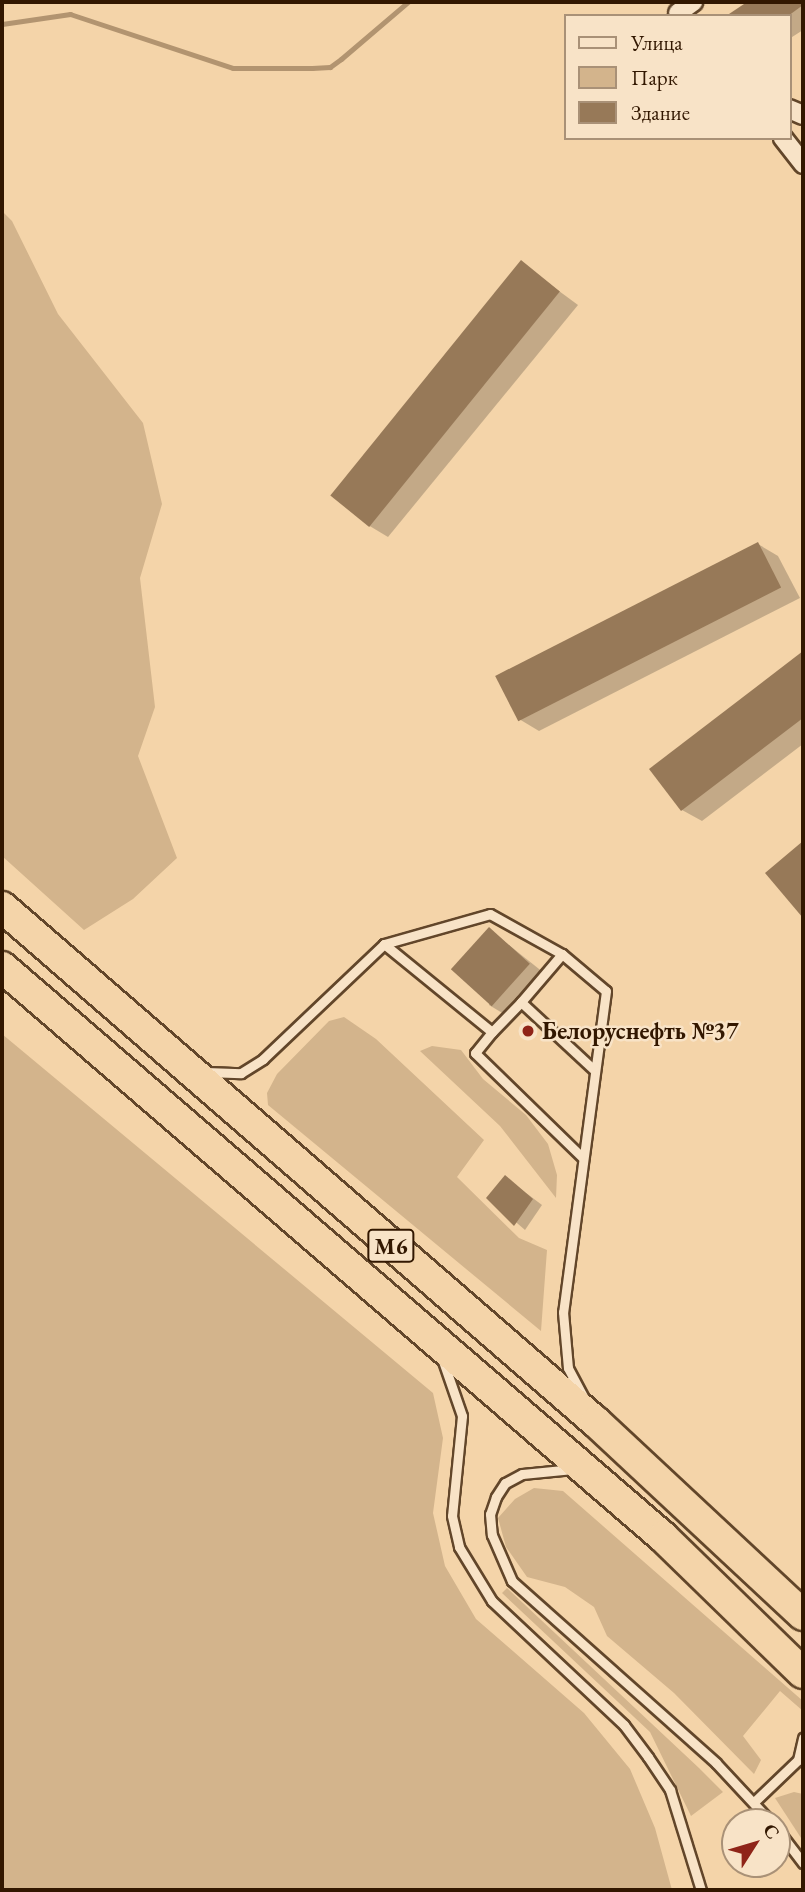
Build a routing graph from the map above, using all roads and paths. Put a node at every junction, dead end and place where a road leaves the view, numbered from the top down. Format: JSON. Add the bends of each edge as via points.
{"nodes":[{"id":1,"x":693,"y":2,"type":"edge"},
{"id":2,"x":676,"y":10,"type":"edge"},
{"id":3,"x":785,"y":140,"type":"edge"},
{"id":4,"x":803,"y":164,"type":"edge"},
{"id":5,"x":2,"y":907,"type":"edge"},
{"id":6,"x":384,"y":944,"type":"junction"},
{"id":7,"x":562,"y":954,"type":"junction"},
{"id":8,"x":2,"y":967,"type":"edge"},
{"id":9,"x":521,"y":1002,"type":"junction"},
{"id":10,"x":492,"y":1032,"type":"junction"},
{"id":11,"x":187,"y":1068,"type":"junction"},
{"id":12,"x":593,"y":1069,"type":"junction"},
{"id":13,"x":582,"y":1157,"type":"junction"},
{"id":14,"x":436,"y":1343,"type":"junction"},
{"id":15,"x":596,"y":1422,"type":"junction"},
{"id":16,"x":581,"y":1469,"type":"junction"},
{"id":17,"x":803,"y":1615,"type":"edge"},
{"id":18,"x":803,"y":1673,"type":"edge"},
{"id":19,"x":803,"y":1738,"type":"edge"},
{"id":20,"x":754,"y":1802,"type":"junction"},
{"id":21,"x":759,"y":1808,"type":"edge"},
{"id":22,"x":791,"y":1847,"type":"edge"},
{"id":23,"x":803,"y":1863,"type":"edge"},
{"id":24,"x":701,"y":1890,"type":"edge"}],
"edges":[{"from":1,"to":2,"type":"street"},
{"from":3,"to":4,"type":"street"},
{"from":5,"to":11,"type":"highway","number":"М6"},
{"from":6,"to":7,"type":"lane","via":[[490,914]]},
{"from":6,"to":10,"type":"lane"},
{"from":6,"to":11,"type":"lane","via":[[263,1059],[241,1073],[220,1075]]},
{"from":7,"to":9,"type":"lane"},
{"from":7,"to":12,"type":"lane","via":[[606,991]]},
{"from":8,"to":14,"type":"highway","number":"М6"},
{"from":9,"to":10,"type":"lane"},
{"from":9,"to":12,"type":"lane"},
{"from":10,"to":13,"type":"lane","via":[[475,1053]]},
{"from":11,"to":15,"type":"highway","number":"М6"},
{"from":12,"to":13,"type":"lane"},
{"from":13,"to":15,"type":"lane","via":[[563,1312],[568,1368]]},
{"from":14,"to":16,"type":"highway","number":"М6"},
{"from":14,"to":24,"type":"lane","via":[[462,1416],[452,1516],[459,1547],[492,1601],[624,1725],[648,1757],[670,1790]]},
{"from":15,"to":17,"type":"highway","number":"М6"},
{"from":16,"to":18,"type":"highway","number":"М6","via":[[663,1537]]},
{"from":16,"to":20,"type":"lane","via":[[522,1474],[505,1483],[490,1514],[492,1535],[512,1581]]},
{"from":19,"to":20,"type":"lane","via":[[798,1760]]},
{"from":20,"to":21,"type":"lane"},
{"from":22,"to":23,"type":"lane"}]}
